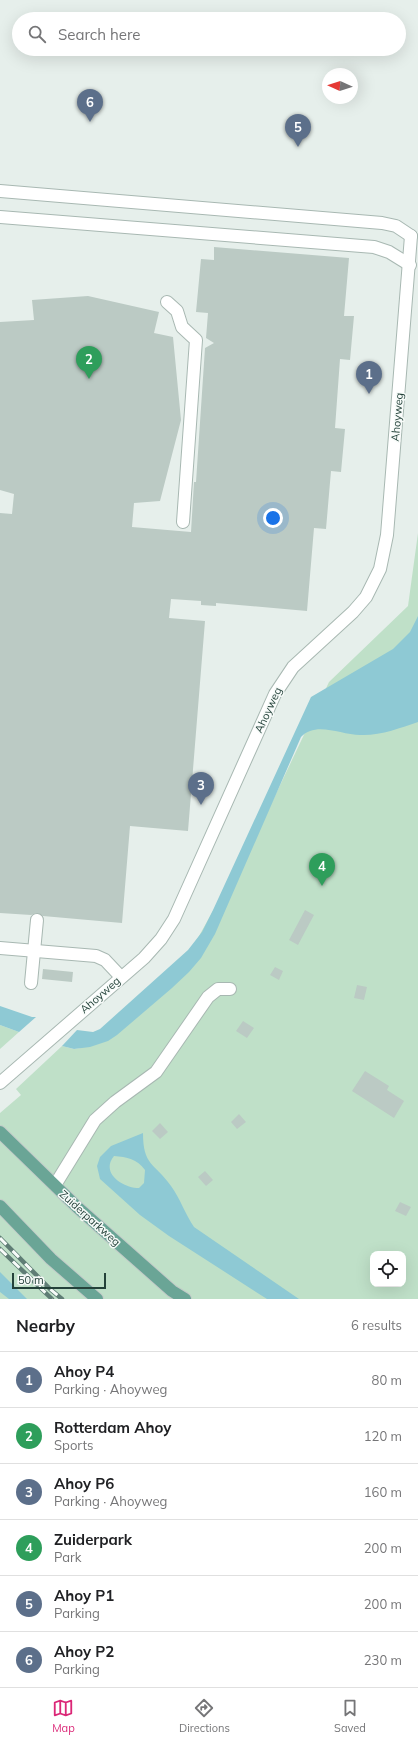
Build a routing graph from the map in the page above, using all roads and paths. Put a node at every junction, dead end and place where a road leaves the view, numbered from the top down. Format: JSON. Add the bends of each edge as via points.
{"nodes":[{"id":1,"x":0,"y":191,"type":"edge"},
{"id":2,"x":0,"y":217,"type":"edge"},
{"id":3,"x":415,"y":234,"type":"edge"},
{"id":4,"x":410,"y":265,"type":"junction"},
{"id":5,"x":167,"y":302,"type":"dead end"},
{"id":6,"x":183,"y":522,"type":"dead end"},
{"id":7,"x":37,"y":920,"type":"dead end"},
{"id":8,"x":0,"y":948,"type":"edge"},
{"id":9,"x":34,"y":951,"type":"junction"},
{"id":10,"x":121,"y":977,"type":"junction"},
{"id":11,"x":31,"y":983,"type":"dead end"},
{"id":12,"x":230,"y":989,"type":"dead end"},
{"id":13,"x":0,"y":1083,"type":"edge"},
{"id":14,"x":0,"y":1132,"type":"edge"},
{"id":15,"x":54,"y":1186,"type":"junction"},
{"id":16,"x":0,"y":1206,"type":"edge"},
{"id":17,"x":97,"y":1299,"type":"edge"},
{"id":18,"x":185,"y":1299,"type":"edge"}],
"edges":[{"from":1,"to":3,"type":"street","via":[[377,222]]},
{"from":2,"to":4,"type":"street","via":[[374,247],[389,252]]},
{"from":3,"to":4,"type":"street","name":"Ahoyweg"},
{"from":4,"to":10,"type":"street","name":"Ahoyweg","via":[[387,535],[380,569],[360,606],[302,659],[280,684],[174,919],[153,949]]},
{"from":5,"to":6,"type":"street","via":[[177,311],[182,327],[196,340]]},
{"from":7,"to":9,"type":"street"},
{"from":8,"to":9,"type":"street"},
{"from":9,"to":10,"type":"street","via":[[96,956],[105,960]]},
{"from":9,"to":11,"type":"street"},
{"from":10,"to":13,"type":"street","name":"Ahoyweg"},
{"from":12,"to":15,"type":"street","via":[[218,989],[208,997],[156,1072],[115,1102],[96,1120]]},
{"from":14,"to":15,"type":"main road","name":"Zuiderparkweg"},
{"from":15,"to":18,"type":"main road","name":"Zuiderparkweg","via":[[172,1291]]},
{"from":16,"to":17,"type":"main road","via":[[51,1259]]}]}
